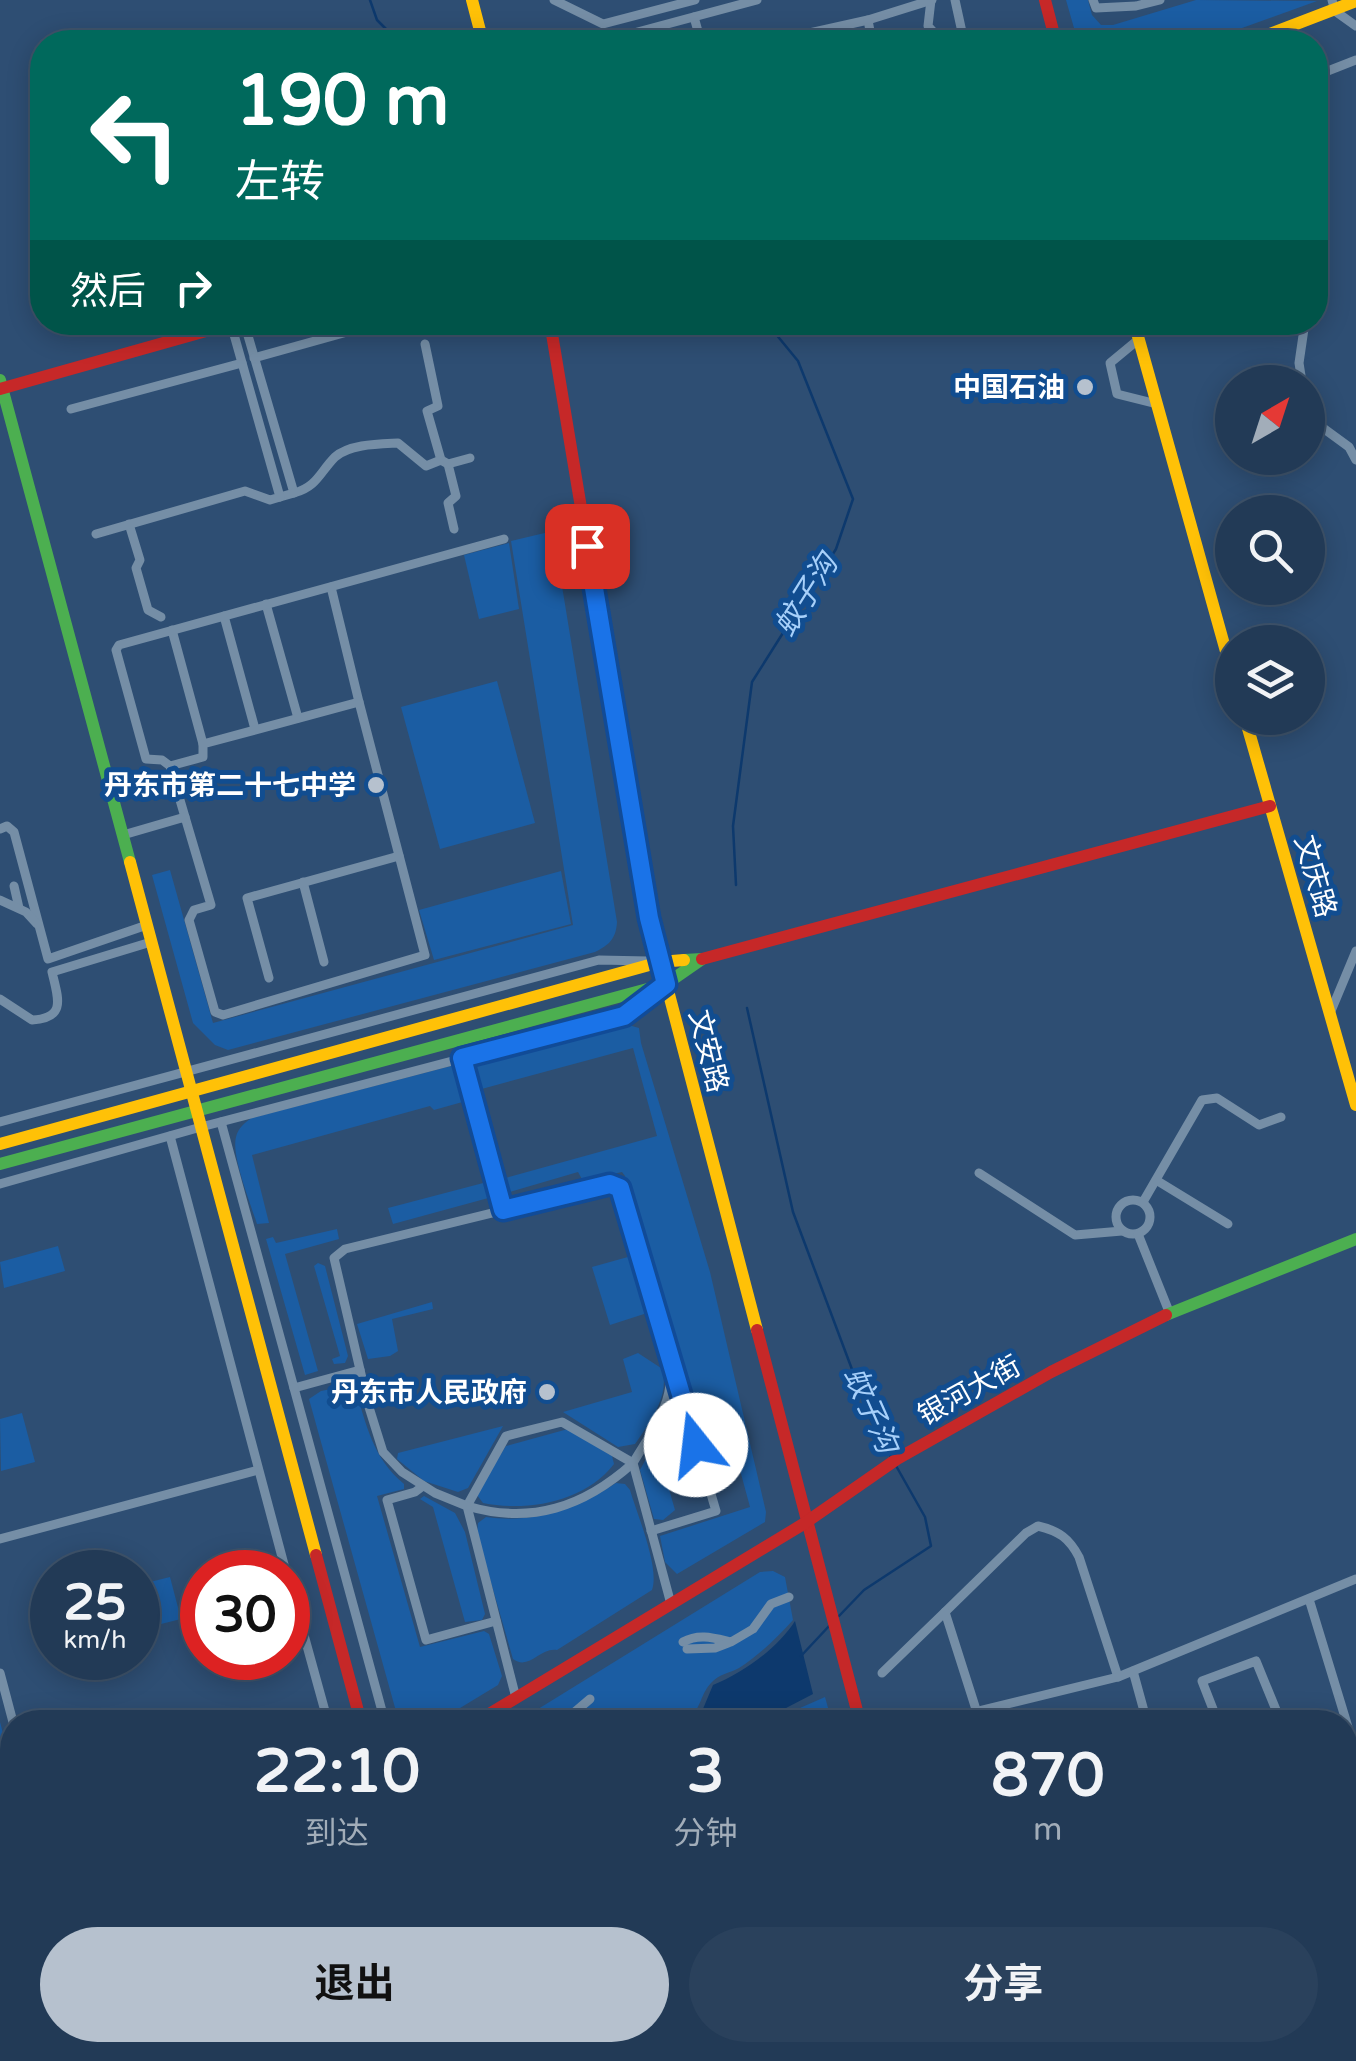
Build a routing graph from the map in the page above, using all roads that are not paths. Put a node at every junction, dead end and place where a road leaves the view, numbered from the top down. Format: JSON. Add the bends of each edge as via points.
{"nodes":[{"id":1,"x":472,"y":0,"type":"edge"},
{"id":2,"x":554,"y":0,"type":"edge"},
{"id":3,"x":695,"y":0,"type":"edge"},
{"id":4,"x":757,"y":0,"type":"edge"},
{"id":5,"x":931,"y":0,"type":"edge"},
{"id":6,"x":955,"y":0,"type":"edge"},
{"id":7,"x":1045,"y":0,"type":"edge"},
{"id":8,"x":1094,"y":0,"type":"edge"},
{"id":9,"x":1160,"y":0,"type":"edge"},
{"id":10,"x":1356,"y":1,"type":"edge"},
{"id":11,"x":918,"y":2,"type":"edge"},
{"id":12,"x":1334,"y":6,"type":"edge"},
{"id":13,"x":694,"y":17,"type":"junction"},
{"id":14,"x":868,"y":20,"type":"junction"},
{"id":15,"x":1356,"y":26,"type":"edge"},
{"id":16,"x":480,"y":30,"type":"edge"},
{"id":17,"x":645,"y":30,"type":"edge"},
{"id":18,"x":698,"y":30,"type":"edge"},
{"id":19,"x":838,"y":30,"type":"edge"},
{"id":20,"x":870,"y":30,"type":"edge"},
{"id":21,"x":932,"y":30,"type":"edge"},
{"id":22,"x":962,"y":30,"type":"edge"},
{"id":23,"x":1053,"y":30,"type":"edge"},
{"id":24,"x":1277,"y":30,"type":"edge"},
{"id":25,"x":1356,"y":60,"type":"edge"},
{"id":26,"x":1328,"y":71,"type":"edge"},
{"id":27,"x":193,"y":335,"type":"edge"},
{"id":28,"x":239,"y":335,"type":"edge"},
{"id":29,"x":243,"y":335,"type":"edge"},
{"id":30,"x":336,"y":335,"type":"edge"},
{"id":31,"x":552,"y":335,"type":"edge"},
{"id":32,"x":1138,"y":335,"type":"edge"},
{"id":33,"x":1303,"y":335,"type":"edge"},
{"id":34,"x":1139,"y":340,"type":"junction"},
{"id":35,"x":425,"y":344,"type":"dead end"},
{"id":36,"x":254,"y":358,"type":"junction"},
{"id":37,"x":242,"y":363,"type":"junction"},
{"id":38,"x":1299,"y":365,"type":"edge"},
{"id":39,"x":1,"y":386,"type":"edge"},
{"id":40,"x":1157,"y":404,"type":"junction"},
{"id":41,"x":71,"y":409,"type":"dead end"},
{"id":42,"x":1325,"y":429,"type":"edge"},
{"id":43,"x":470,"y":458,"type":"dead end"},
{"id":44,"x":1356,"y":460,"type":"edge"},
{"id":45,"x":445,"y":462,"type":"junction"},
{"id":46,"x":294,"y":493,"type":"junction"},
{"id":47,"x":280,"y":497,"type":"junction"},
{"id":48,"x":129,"y":524,"type":"junction"},
{"id":49,"x":454,"y":528,"type":"dead end"},
{"id":50,"x":96,"y":534,"type":"dead end"},
{"id":51,"x":504,"y":539,"type":"dead end"},
{"id":52,"x":331,"y":587,"type":"junction"},
{"id":53,"x":266,"y":604,"type":"junction"},
{"id":54,"x":224,"y":616,"type":"junction"},
{"id":55,"x":161,"y":617,"type":"dead end"},
{"id":56,"x":1219,"y":625,"type":"edge"},
{"id":57,"x":172,"y":630,"type":"junction"},
{"id":58,"x":359,"y":702,"type":"junction"},
{"id":59,"x":298,"y":718,"type":"junction"},
{"id":60,"x":255,"y":730,"type":"junction"},
{"id":61,"x":1250,"y":735,"type":"edge"},
{"id":62,"x":202,"y":744,"type":"junction"},
{"id":63,"x":170,"y":766,"type":"junction"},
{"id":64,"x":1270,"y":806,"type":"junction"},
{"id":65,"x":185,"y":817,"type":"junction"},
{"id":66,"x":0,"y":829,"type":"edge"},
{"id":67,"x":122,"y":835,"type":"junction"},
{"id":68,"x":399,"y":856,"type":"junction"},
{"id":69,"x":304,"y":882,"type":"junction"},
{"id":70,"x":14,"y":886,"type":"dead end"},
{"id":71,"x":0,"y":900,"type":"edge"},
{"id":72,"x":20,"y":908,"type":"junction"},
{"id":73,"x":147,"y":925,"type":"junction"},
{"id":74,"x":39,"y":926,"type":"junction"},
{"id":75,"x":151,"y":942,"type":"junction"},
{"id":76,"x":1356,"y":951,"type":"edge"},
{"id":77,"x":48,"y":959,"type":"junction"},
{"id":78,"x":702,"y":959,"type":"junction"},
{"id":79,"x":324,"y":962,"type":"dead end"},
{"id":80,"x":660,"y":962,"type":"junction"},
{"id":81,"x":52,"y":972,"type":"junction"},
{"id":82,"x":269,"y":978,"type":"dead end"},
{"id":83,"x":666,"y":984,"type":"junction"},
{"id":84,"x":0,"y":999,"type":"edge"},
{"id":85,"x":1330,"y":1014,"type":"junction"},
{"id":86,"x":462,"y":1058,"type":"junction"},
{"id":87,"x":186,"y":1072,"type":"junction"},
{"id":88,"x":192,"y":1092,"type":"junction"},
{"id":89,"x":1356,"y":1105,"type":"edge"},
{"id":90,"x":197,"y":1111,"type":"junction"},
{"id":91,"x":1281,"y":1117,"type":"dead end"},
{"id":92,"x":0,"y":1122,"type":"edge"},
{"id":93,"x":222,"y":1122,"type":"junction"},
{"id":94,"x":201,"y":1127,"type":"junction"},
{"id":95,"x":170,"y":1136,"type":"junction"},
{"id":96,"x":0,"y":1144,"type":"edge"},
{"id":97,"x":0,"y":1164,"type":"edge"},
{"id":98,"x":979,"y":1173,"type":"dead end"},
{"id":99,"x":1156,"y":1180,"type":"junction"},
{"id":100,"x":0,"y":1184,"type":"edge"},
{"id":101,"x":1143,"y":1202,"type":"junction"},
{"id":102,"x":503,"y":1210,"type":"junction"},
{"id":103,"x":1228,"y":1224,"type":"dead end"},
{"id":104,"x":1122,"y":1231,"type":"junction"},
{"id":105,"x":1138,"y":1234,"type":"junction"},
{"id":106,"x":1356,"y":1239,"type":"edge"},
{"id":107,"x":1170,"y":1314,"type":"junction"},
{"id":108,"x":668,"y":1346,"type":"junction"},
{"id":109,"x":360,"y":1370,"type":"junction"},
{"id":110,"x":294,"y":1388,"type":"junction"},
{"id":111,"x":632,"y":1462,"type":"junction"},
{"id":112,"x":258,"y":1470,"type":"junction"},
{"id":113,"x":423,"y":1486,"type":"junction"},
{"id":114,"x":467,"y":1506,"type":"junction"},
{"id":115,"x":805,"y":1522,"type":"junction"},
{"id":116,"x":651,"y":1530,"type":"junction"},
{"id":117,"x":0,"y":1539,"type":"edge"},
{"id":118,"x":280,"y":1550,"type":"edge"},
{"id":119,"x":1356,"y":1578,"type":"edge"},
{"id":120,"x":789,"y":1597,"type":"dead end"},
{"id":121,"x":1309,"y":1598,"type":"junction"},
{"id":122,"x":672,"y":1604,"type":"junction"},
{"id":123,"x":946,"y":1612,"type":"junction"},
{"id":124,"x":496,"y":1621,"type":"junction"},
{"id":125,"x":685,"y":1646,"type":"dead end"},
{"id":126,"x":310,"y":1657,"type":"edge"},
{"id":127,"x":1133,"y":1671,"type":"junction"},
{"id":128,"x":0,"y":1673,"type":"edge"},
{"id":129,"x":882,"y":1673,"type":"dead end"},
{"id":130,"x":1118,"y":1678,"type":"junction"},
{"id":131,"x":516,"y":1698,"type":"junction"},
{"id":132,"x":590,"y":1699,"type":"dead end"},
{"id":133,"x":10,"y":1710,"type":"edge"},
{"id":134,"x":325,"y":1710,"type":"edge"},
{"id":135,"x":359,"y":1710,"type":"edge"},
{"id":136,"x":382,"y":1710,"type":"edge"},
{"id":137,"x":496,"y":1710,"type":"edge"},
{"id":138,"x":577,"y":1710,"type":"edge"},
{"id":139,"x":857,"y":1710,"type":"edge"},
{"id":140,"x":977,"y":1710,"type":"edge"},
{"id":141,"x":981,"y":1710,"type":"edge"},
{"id":142,"x":1144,"y":1710,"type":"edge"},
{"id":143,"x":1213,"y":1710,"type":"edge"},
{"id":144,"x":1276,"y":1710,"type":"edge"},
{"id":145,"x":1343,"y":1710,"type":"edge"}],
"edges":[{"from":1,"to":16,"type":"main road"},
{"from":2,"to":3,"type":"street","via":[[603,24]]},
{"from":4,"to":13,"type":"street"},
{"from":5,"to":11,"type":"street"},
{"from":5,"to":21,"type":"street"},
{"from":6,"to":22,"type":"street"},
{"from":7,"to":23,"type":"main road"},
{"from":8,"to":9,"type":"street","via":[[1096,8]]},
{"from":10,"to":12,"type":"main road"},
{"from":11,"to":14,"type":"street"},
{"from":12,"to":15,"type":"street"},
{"from":12,"to":24,"type":"main road"},
{"from":13,"to":17,"type":"street"},
{"from":13,"to":18,"type":"street"},
{"from":14,"to":19,"type":"street"},
{"from":14,"to":20,"type":"street"},
{"from":25,"to":26,"type":"street"},
{"from":27,"to":39,"type":"main road"},
{"from":28,"to":37,"type":"street"},
{"from":29,"to":36,"type":"street"},
{"from":30,"to":36,"type":"street"},
{"from":31,"to":80,"type":"main road","name":"文安路"},
{"from":32,"to":34,"type":"main road"},
{"from":33,"to":38,"type":"street"},
{"from":34,"to":40,"type":"main road"},
{"from":34,"to":40,"type":"street","via":[[1110,363],[1117,394]]},
{"from":35,"to":45,"type":"street","via":[[438,406],[428,411]]},
{"from":36,"to":46,"type":"street"},
{"from":37,"to":41,"type":"street"},
{"from":37,"to":47,"type":"street"},
{"from":39,"to":67,"type":"main road"},
{"from":40,"to":56,"type":"main road"},
{"from":42,"to":44,"type":"street"},
{"from":43,"to":45,"type":"street"},
{"from":45,"to":46,"type":"street","via":[[426,466],[398,443],[369,445],[336,456],[308,490]]},
{"from":45,"to":49,"type":"street","via":[[456,496],[448,503]]},
{"from":46,"to":47,"type":"street"},
{"from":47,"to":48,"type":"street","via":[[245,491]]},
{"from":48,"to":50,"type":"street"},
{"from":48,"to":55,"type":"street","via":[[148,610]]},
{"from":51,"to":52,"type":"street"},
{"from":52,"to":53,"type":"street"},
{"from":52,"to":58,"type":"street"},
{"from":53,"to":54,"type":"street"},
{"from":53,"to":59,"type":"street"},
{"from":54,"to":57,"type":"street"},
{"from":54,"to":60,"type":"street"},
{"from":57,"to":62,"type":"street"},
{"from":57,"to":63,"type":"street","via":[[116,650],[146,759]]},
{"from":58,"to":59,"type":"street"},
{"from":58,"to":68,"type":"street"},
{"from":59,"to":60,"type":"street"},
{"from":60,"to":62,"type":"street"},
{"from":61,"to":64,"type":"main road","name":"文庆路"},
{"from":62,"to":63,"type":"street","via":[[203,756]]},
{"from":63,"to":65,"type":"street"},
{"from":64,"to":78,"type":"main road"},
{"from":64,"to":85,"type":"main road","name":"文庆路"},
{"from":65,"to":67,"type":"street"},
{"from":65,"to":68,"type":"street","via":[[211,905],[194,910],[189,920],[215,1012],[223,1015],[425,956]]},
{"from":66,"to":74,"type":"street","via":[[14,832]]},
{"from":67,"to":73,"type":"main road"},
{"from":68,"to":69,"type":"street"},
{"from":69,"to":79,"type":"street"},
{"from":69,"to":82,"type":"street","via":[[247,898]]},
{"from":70,"to":72,"type":"street"},
{"from":71,"to":72,"type":"street"},
{"from":72,"to":74,"type":"street"},
{"from":73,"to":75,"type":"main road"},
{"from":73,"to":77,"type":"street"},
{"from":74,"to":77,"type":"street"},
{"from":75,"to":81,"type":"street"},
{"from":75,"to":87,"type":"main road"},
{"from":76,"to":85,"type":"street"},
{"from":77,"to":81,"type":"street"},
{"from":78,"to":80,"type":"main road"},
{"from":78,"to":83,"type":"main road"},
{"from":80,"to":83,"type":"main road","name":"文安路"},
{"from":80,"to":87,"type":"street","via":[[599,960]]},
{"from":80,"to":88,"type":"main road"},
{"from":81,"to":84,"type":"street","via":[[58,1008],[50,1017],[32,1020]]},
{"from":83,"to":86,"type":"street","via":[[624,1016]]},
{"from":83,"to":90,"type":"main road"},
{"from":83,"to":115,"type":"main road","name":"文安路"},
{"from":85,"to":89,"type":"main road","name":"文庆路"},
{"from":86,"to":93,"type":"street"},
{"from":86,"to":102,"type":"street"},
{"from":87,"to":88,"type":"main road"},
{"from":87,"to":92,"type":"street"},
{"from":88,"to":90,"type":"main road"},
{"from":88,"to":96,"type":"main road"},
{"from":90,"to":94,"type":"main road"},
{"from":90,"to":97,"type":"main road"},
{"from":91,"to":99,"type":"street","via":[[1259,1125],[1217,1098],[1202,1100]]},
{"from":93,"to":94,"type":"street"},
{"from":93,"to":110,"type":"street"},
{"from":94,"to":95,"type":"street"},
{"from":94,"to":135,"type":"main road"},
{"from":95,"to":100,"type":"street"},
{"from":95,"to":112,"type":"street"},
{"from":98,"to":104,"type":"street","via":[[1075,1235]]},
{"from":99,"to":101,"type":"street"},
{"from":99,"to":103,"type":"street"},
{"from":101,"to":104,"type":"street","via":[[1121,1205],[1116,1215]]},
{"from":101,"to":105,"type":"street","via":[[1150,1223]]},
{"from":102,"to":108,"type":"street","via":[[610,1184],[620,1188]]},
{"from":102,"to":109,"type":"street","via":[[334,1258]]},
{"from":104,"to":105,"type":"street"},
{"from":105,"to":107,"type":"street"},
{"from":106,"to":107,"type":"main road","name":"银河大街"},
{"from":107,"to":115,"type":"main road","name":"银河大街","via":[[894,1461]]},
{"from":108,"to":111,"type":"street","via":[[670,1386],[659,1420]]},
{"from":108,"to":116,"type":"street","via":[[716,1510]]},
{"from":109,"to":110,"type":"street"},
{"from":109,"to":113,"type":"street","via":[[383,1452]]},
{"from":110,"to":136,"type":"street"},
{"from":111,"to":114,"type":"street","via":[[578,1501],[544,1511],[497,1515]]},
{"from":111,"to":114,"type":"street","via":[[562,1422],[506,1436]]},
{"from":111,"to":116,"type":"street"},
{"from":112,"to":117,"type":"street"},
{"from":112,"to":118,"type":"street"},
{"from":113,"to":114,"type":"street"},
{"from":113,"to":124,"type":"street","via":[[387,1500],[426,1640]]},
{"from":114,"to":124,"type":"street"},
{"from":115,"to":122,"type":"main road","name":"银河大街"},
{"from":115,"to":139,"type":"main road","name":"文安路"},
{"from":116,"to":122,"type":"street"},
{"from":119,"to":121,"type":"street"},
{"from":120,"to":125,"type":"street","via":[[771,1604],[753,1629],[731,1642],[692,1637]]},
{"from":121,"to":127,"type":"street"},
{"from":121,"to":145,"type":"street"},
{"from":122,"to":131,"type":"main road","name":"银河大街"},
{"from":123,"to":129,"type":"street"},
{"from":123,"to":130,"type":"street","via":[[1026,1533],[1038,1526],[1054,1529],[1070,1539],[1079,1557]]},
{"from":123,"to":140,"type":"street"},
{"from":124,"to":131,"type":"street"},
{"from":126,"to":134,"type":"street"},
{"from":127,"to":130,"type":"street"},
{"from":127,"to":142,"type":"street"},
{"from":128,"to":133,"type":"street"},
{"from":130,"to":141,"type":"street"},
{"from":131,"to":137,"type":"main road","name":"银河大街"},
{"from":132,"to":138,"type":"street"},
{"from":143,"to":144,"type":"street","via":[[1202,1682],[1256,1661]]}]}
